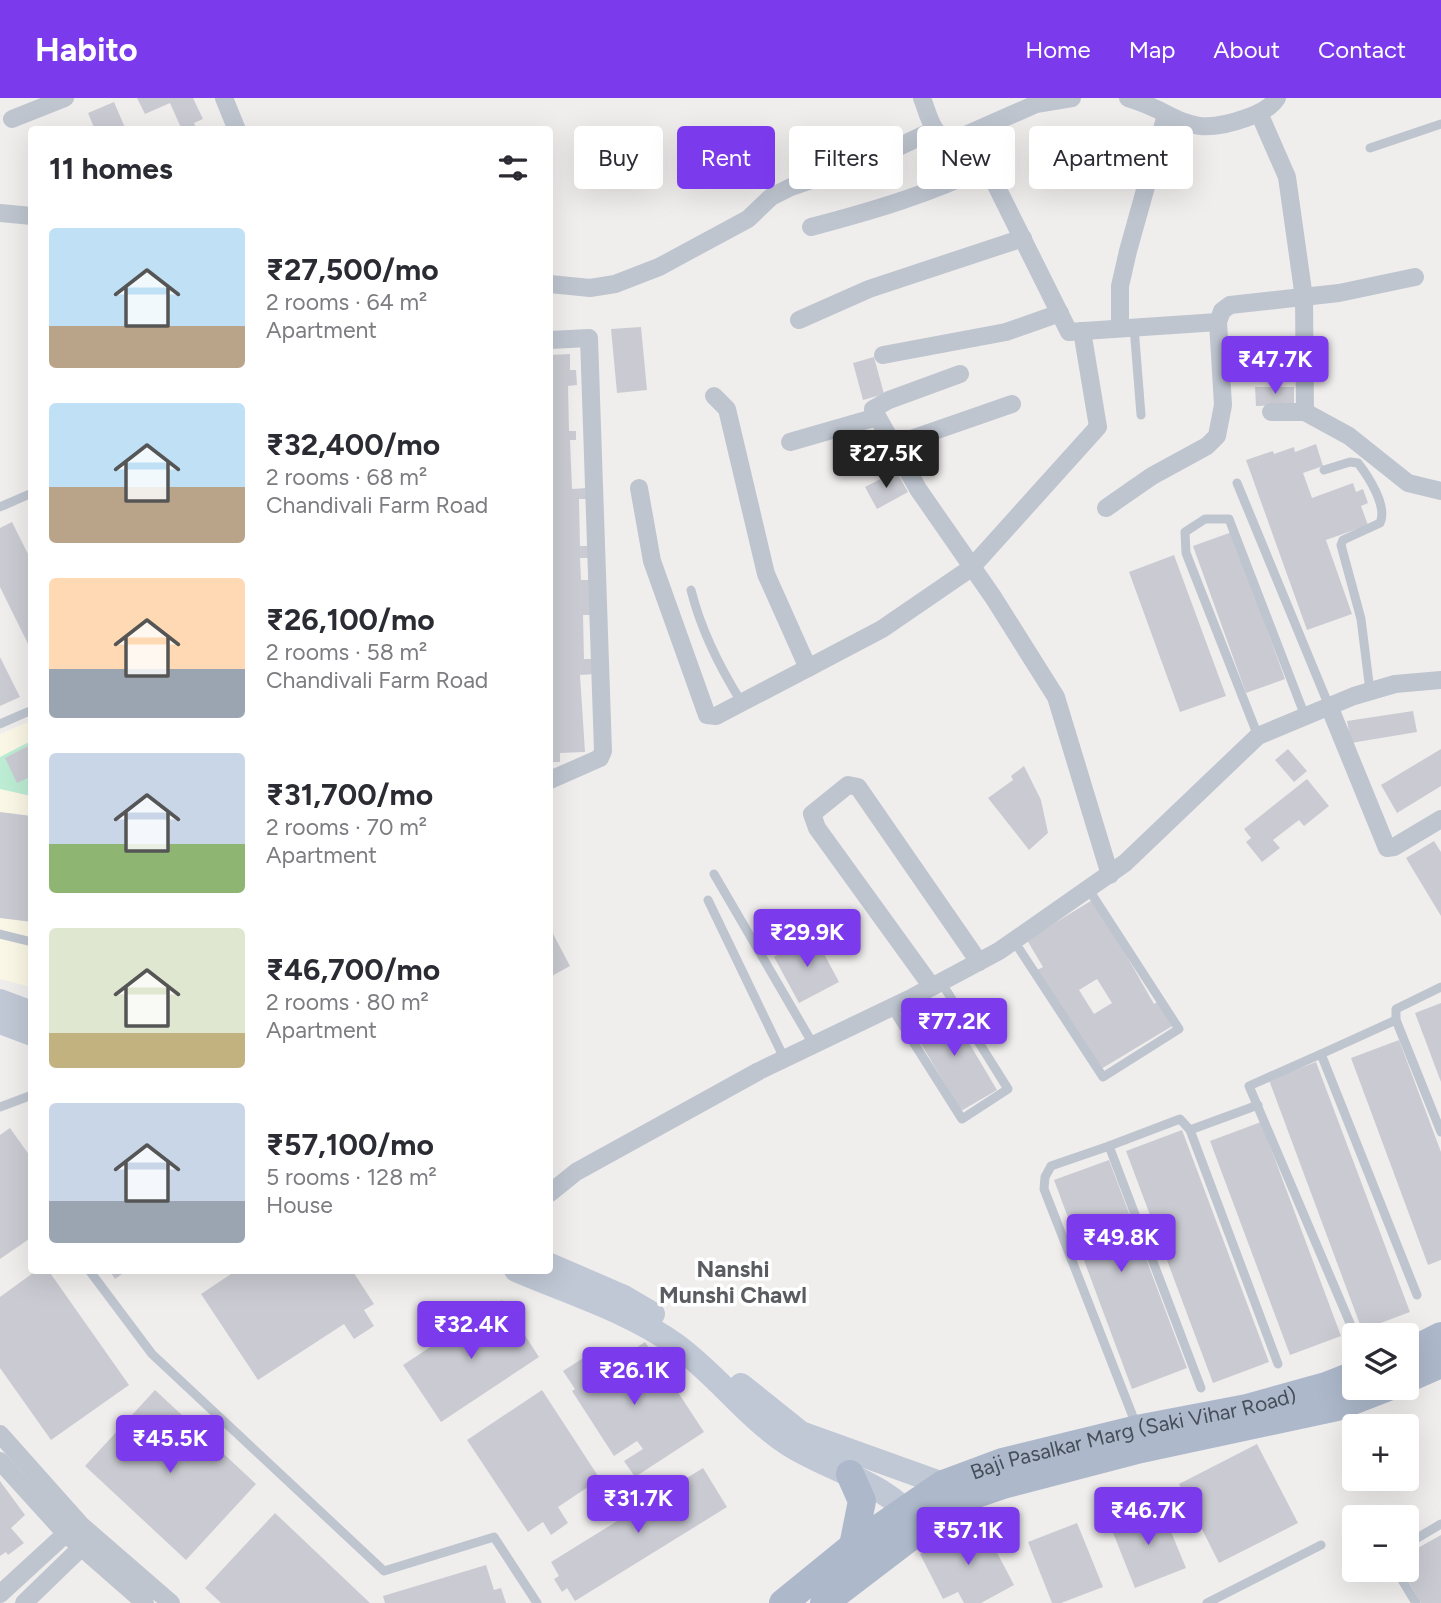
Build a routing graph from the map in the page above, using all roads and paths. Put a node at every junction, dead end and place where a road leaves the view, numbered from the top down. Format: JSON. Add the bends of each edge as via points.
{"nodes":[{"id":1,"x":65,"y":98,"type":"edge"},
{"id":2,"x":224,"y":98,"type":"edge"},
{"id":3,"x":922,"y":98,"type":"edge"},
{"id":4,"x":1072,"y":98,"type":"edge"},
{"id":5,"x":1277,"y":98,"type":"edge"},
{"id":6,"x":1135,"y":99,"type":"edge"},
{"id":7,"x":1035,"y":101,"type":"edge"},
{"id":8,"x":1259,"y":113,"type":"junction"},
{"id":9,"x":1166,"y":115,"type":"junction"},
{"id":10,"x":12,"y":120,"type":"dead end"},
{"id":11,"x":1441,"y":124,"type":"edge"},
{"id":12,"x":235,"y":126,"type":"edge"},
{"id":13,"x":932,"y":126,"type":"edge"},
{"id":14,"x":988,"y":126,"type":"edge"},
{"id":15,"x":917,"y":138,"type":"edge"},
{"id":16,"x":1370,"y":148,"type":"dead end"},
{"id":17,"x":938,"y":189,"type":"edge"},
{"id":18,"x":998,"y":189,"type":"edge"},
{"id":19,"x":0,"y":213,"type":"edge"},
{"id":20,"x":28,"y":216,"type":"edge"},
{"id":21,"x":811,"y":227,"type":"dead end"},
{"id":22,"x":1023,"y":238,"type":"junction"},
{"id":23,"x":1415,"y":277,"type":"dead end"},
{"id":24,"x":553,"y":284,"type":"edge"},
{"id":25,"x":1304,"y":298,"type":"junction"},
{"id":26,"x":1060,"y":313,"type":"junction"},
{"id":27,"x":799,"y":320,"type":"dead end"},
{"id":28,"x":1218,"y":322,"type":"junction"},
{"id":29,"x":1127,"y":328,"type":"junction"},
{"id":30,"x":1082,"y":331,"type":"junction"},
{"id":31,"x":553,"y":340,"type":"edge"},
{"id":32,"x":883,"y":355,"type":"dead end"},
{"id":33,"x":960,"y":374,"type":"dead end"},
{"id":34,"x":714,"y":396,"type":"dead end"},
{"id":35,"x":1012,"y":404,"type":"dead end"},
{"id":36,"x":1271,"y":412,"type":"dead end"},
{"id":37,"x":1305,"y":412,"type":"junction"},
{"id":38,"x":1141,"y":415,"type":"dead end"},
{"id":39,"x":877,"y":416,"type":"junction"},
{"id":40,"x":790,"y":442,"type":"dead end"},
{"id":41,"x":891,"y":446,"type":"junction"},
{"id":42,"x":1324,"y":470,"type":"dead end"},
{"id":43,"x":1237,"y":483,"type":"dead end"},
{"id":44,"x":639,"y":488,"type":"dead end"},
{"id":45,"x":1441,"y":491,"type":"edge"},
{"id":46,"x":28,"y":495,"type":"edge"},
{"id":47,"x":0,"y":507,"type":"edge"},
{"id":48,"x":1106,"y":508,"type":"dead end"},
{"id":49,"x":971,"y":568,"type":"junction"},
{"id":50,"x":691,"y":590,"type":"dead end"},
{"id":51,"x":808,"y":668,"type":"junction"},
{"id":52,"x":1441,"y":680,"type":"edge"},
{"id":53,"x":1370,"y":691,"type":"junction"},
{"id":54,"x":742,"y":703,"type":"junction"},
{"id":55,"x":1329,"y":706,"type":"junction"},
{"id":56,"x":28,"y":712,"type":"edge"},
{"id":57,"x":1305,"y":716,"type":"junction"},
{"id":58,"x":0,"y":724,"type":"edge"},
{"id":59,"x":1258,"y":736,"type":"junction"},
{"id":60,"x":553,"y":779,"type":"edge"},
{"id":61,"x":1439,"y":823,"type":"edge"},
{"id":62,"x":713,"y":874,"type":"dead end"},
{"id":63,"x":1110,"y":875,"type":"junction"},
{"id":64,"x":1089,"y":890,"type":"junction"},
{"id":65,"x":708,"y":900,"type":"dead end"},
{"id":66,"x":0,"y":934,"type":"edge"},
{"id":67,"x":28,"y":941,"type":"edge"},
{"id":68,"x":1014,"y":941,"type":"junction"},
{"id":69,"x":979,"y":962,"type":"junction"},
{"id":70,"x":936,"y":984,"type":"junction"},
{"id":71,"x":1441,"y":987,"type":"edge"},
{"id":72,"x":0,"y":1001,"type":"edge"},
{"id":73,"x":891,"y":1007,"type":"junction"},
{"id":74,"x":28,"y":1012,"type":"edge"},
{"id":75,"x":1396,"y":1020,"type":"junction"},
{"id":76,"x":0,"y":1022,"type":"edge"},
{"id":77,"x":28,"y":1032,"type":"edge"},
{"id":78,"x":813,"y":1044,"type":"junction"},
{"id":79,"x":1321,"y":1054,"type":"junction"},
{"id":80,"x":784,"y":1058,"type":"junction"},
{"id":81,"x":28,"y":1096,"type":"edge"},
{"id":82,"x":1258,"y":1105,"type":"junction"},
{"id":83,"x":0,"y":1107,"type":"edge"},
{"id":84,"x":1190,"y":1130,"type":"junction"},
{"id":85,"x":1441,"y":1132,"type":"edge"},
{"id":86,"x":1109,"y":1146,"type":"junction"},
{"id":87,"x":553,"y":1191,"type":"edge"},
{"id":88,"x":553,"y":1266,"type":"edge"},
{"id":89,"x":92,"y":1274,"type":"edge"},
{"id":90,"x":525,"y":1274,"type":"edge"},
{"id":91,"x":1417,"y":1295,"type":"dead end"},
{"id":92,"x":1350,"y":1323,"type":"edge"},
{"id":93,"x":1441,"y":1336,"type":"edge"},
{"id":94,"x":1419,"y":1347,"type":"edge"},
{"id":95,"x":704,"y":1361,"type":"junction"},
{"id":96,"x":1278,"y":1364,"type":"dead end"},
{"id":97,"x":1441,"y":1364,"type":"edge"},
{"id":98,"x":1419,"y":1374,"type":"edge"},
{"id":99,"x":1342,"y":1380,"type":"edge"},
{"id":100,"x":1201,"y":1388,"type":"dead end"},
{"id":101,"x":1353,"y":1400,"type":"edge"},
{"id":102,"x":0,"y":1434,"type":"edge"},
{"id":103,"x":1139,"y":1439,"type":"junction"},
{"id":104,"x":0,"y":1461,"type":"edge"},
{"id":105,"x":21,"y":1471,"type":"junction"},
{"id":106,"x":850,"y":1474,"type":"junction"},
{"id":107,"x":951,"y":1492,"type":"junction"},
{"id":108,"x":914,"y":1519,"type":"junction"},
{"id":109,"x":1441,"y":1524,"type":"edge"},
{"id":110,"x":72,"y":1528,"type":"junction"},
{"id":111,"x":1419,"y":1537,"type":"edge"},
{"id":112,"x":87,"y":1541,"type":"junction"},
{"id":113,"x":1321,"y":1545,"type":"dead end"},
{"id":114,"x":853,"y":1546,"type":"junction"},
{"id":115,"x":1403,"y":1582,"type":"edge"},
{"id":116,"x":0,"y":1594,"type":"edge"},
{"id":117,"x":24,"y":1603,"type":"edge"},
{"id":118,"x":145,"y":1603,"type":"edge"},
{"id":119,"x":171,"y":1603,"type":"edge"},
{"id":120,"x":537,"y":1603,"type":"edge"},
{"id":121,"x":783,"y":1603,"type":"edge"},
{"id":122,"x":824,"y":1603,"type":"edge"},
{"id":123,"x":1208,"y":1603,"type":"edge"},
{"id":124,"x":1416,"y":1603,"type":"edge"}],
"edges":[{"from":1,"to":10,"type":"street"},
{"from":2,"to":12,"type":"street"},
{"from":3,"to":13,"type":"street"},
{"from":4,"to":7,"type":"street"},
{"from":5,"to":8,"type":"street"},
{"from":6,"to":9,"type":"street"},
{"from":7,"to":14,"type":"street"},
{"from":8,"to":9,"type":"street","via":[[1220,127],[1194,127]]},
{"from":8,"to":25,"type":"street","via":[[1287,177]]},
{"from":9,"to":29,"type":"street","via":[[1120,286]]},
{"from":11,"to":16,"type":"lane"},
{"from":15,"to":24,"type":"street","via":[[873,159],[791,187],[771,197],[748,219],[659,267],[615,284],[590,288]]},
{"from":17,"to":21,"type":"street"},
{"from":18,"to":22,"type":"street"},
{"from":19,"to":20,"type":"street"},
{"from":22,"to":26,"type":"street"},
{"from":22,"to":27,"type":"street","via":[[869,289]]},
{"from":23,"to":25,"type":"street"},
{"from":25,"to":28,"type":"street","via":[[1230,305]]},
{"from":25,"to":37,"type":"street"},
{"from":26,"to":30,"type":"street","via":[[1069,332]]},
{"from":26,"to":32,"type":"street","via":[[970,341]]},
{"from":28,"to":29,"type":"street"},
{"from":28,"to":48,"type":"street","via":[[1223,405],[1217,436]]},
{"from":29,"to":30,"type":"street"},
{"from":29,"to":38,"type":"lane"},
{"from":30,"to":49,"type":"street","via":[[1098,427]]},
{"from":31,"to":60,"type":"street","via":[[589,338],[603,751],[600,758]]},
{"from":33,"to":39,"type":"street","via":[[889,400],[873,409]]},
{"from":34,"to":51,"type":"street","via":[[727,409],[766,574]]},
{"from":35,"to":41,"type":"street"},
{"from":36,"to":37,"type":"street"},
{"from":37,"to":45,"type":"street","via":[[1349,436],[1408,483]]},
{"from":39,"to":40,"type":"street"},
{"from":39,"to":41,"type":"street"},
{"from":41,"to":49,"type":"street"},
{"from":42,"to":53,"type":"lane","via":[[1358,463],[1380,505],[1380,523],[1341,545],[1359,607]]},
{"from":43,"to":55,"type":"lane"},
{"from":44,"to":54,"type":"street","via":[[652,561],[707,715],[716,716]]},
{"from":46,"to":47,"type":"lane"},
{"from":49,"to":51,"type":"street","via":[[882,629]]},
{"from":49,"to":63,"type":"street","via":[[1056,697]]},
{"from":50,"to":54,"type":"lane","via":[[718,661]]},
{"from":51,"to":54,"type":"street"},
{"from":52,"to":53,"type":"street"},
{"from":53,"to":55,"type":"street"},
{"from":55,"to":57,"type":"street"},
{"from":55,"to":61,"type":"street","via":[[1387,848]]},
{"from":56,"to":58,"type":"lane"},
{"from":57,"to":59,"type":"street"},
{"from":57,"to":59,"type":"lane","via":[[1229,519],[1205,519],[1185,532],[1186,553]]},
{"from":59,"to":63,"type":"street"},
{"from":62,"to":78,"type":"lane"},
{"from":63,"to":64,"type":"street"},
{"from":64,"to":68,"type":"street"},
{"from":64,"to":68,"type":"lane","via":[[1179,1029],[1103,1077]]},
{"from":65,"to":80,"type":"lane"},
{"from":66,"to":67,"type":"lane"},
{"from":68,"to":69,"type":"street"},
{"from":69,"to":70,"type":"street"},
{"from":69,"to":70,"type":"street","via":[[858,787],[848,785],[812,814],[817,828]]},
{"from":70,"to":73,"type":"street"},
{"from":70,"to":73,"type":"lane","via":[[1008,1089],[962,1119]]},
{"from":71,"to":75,"type":"lane","via":[[1396,1009]]},
{"from":72,"to":74,"type":"street"},
{"from":73,"to":78,"type":"street"},
{"from":75,"to":79,"type":"lane"},
{"from":75,"to":85,"type":"lane"},
{"from":76,"to":77,"type":"street"},
{"from":78,"to":80,"type":"street"},
{"from":79,"to":82,"type":"lane","via":[[1249,1086]]},
{"from":79,"to":91,"type":"lane"},
{"from":80,"to":87,"type":"street","via":[[576,1172]]},
{"from":81,"to":83,"type":"lane"},
{"from":82,"to":84,"type":"lane"},
{"from":82,"to":92,"type":"lane"},
{"from":84,"to":86,"type":"lane","via":[[1180,1119]]},
{"from":84,"to":96,"type":"lane"},
{"from":86,"to":100,"type":"lane"},
{"from":86,"to":103,"type":"lane","via":[[1051,1166],[1044,1189]]},
{"from":88,"to":95,"type":"street","via":[[624,1297],[679,1329]]},
{"from":89,"to":120,"type":"lane","via":[[152,1354],[384,1571],[494,1537]]},
{"from":90,"to":95,"type":"street","via":[[618,1314]]},
{"from":93,"to":94,"type":"main road"},
{"from":95,"to":106,"type":"street","via":[[761,1424],[790,1445]]},
{"from":95,"to":107,"type":"street","via":[[802,1433]]},
{"from":97,"to":98,"type":"main road"},
{"from":99,"to":103,"type":"main road","name":"Baji Pasalkar Marg (Saki Vihar Road)"},
{"from":101,"to":103,"type":"main road","name":"Baji Pasalkar Marg (Saki Vihar Road)"},
{"from":102,"to":105,"type":"street"},
{"from":103,"to":107,"type":"main road","name":"Baji Pasalkar Marg (Saki Vihar Road)","via":[[1002,1462]]},
{"from":104,"to":105,"type":"street"},
{"from":105,"to":110,"type":"street"},
{"from":106,"to":108,"type":"street"},
{"from":106,"to":114,"type":"main road","via":[[862,1501]]},
{"from":107,"to":108,"type":"main road","name":"Baji Pasalkar Marg (Saki Vihar Road)"},
{"from":108,"to":114,"type":"main road","name":"Baji Pasalkar Marg (Saki Vihar Road)"},
{"from":108,"to":122,"type":"main road","name":"Baji Pasalkar Marg (Saki Vihar Road)"},
{"from":109,"to":111,"type":"lane"},
{"from":110,"to":112,"type":"street"},
{"from":110,"to":116,"type":"street"},
{"from":112,"to":117,"type":"street"},
{"from":112,"to":118,"type":"street"},
{"from":112,"to":119,"type":"street"},
{"from":113,"to":123,"type":"lane"},
{"from":114,"to":121,"type":"main road","name":"Baji Pasalkar Marg (Saki Vihar Road)"},
{"from":115,"to":124,"type":"lane"}]}
